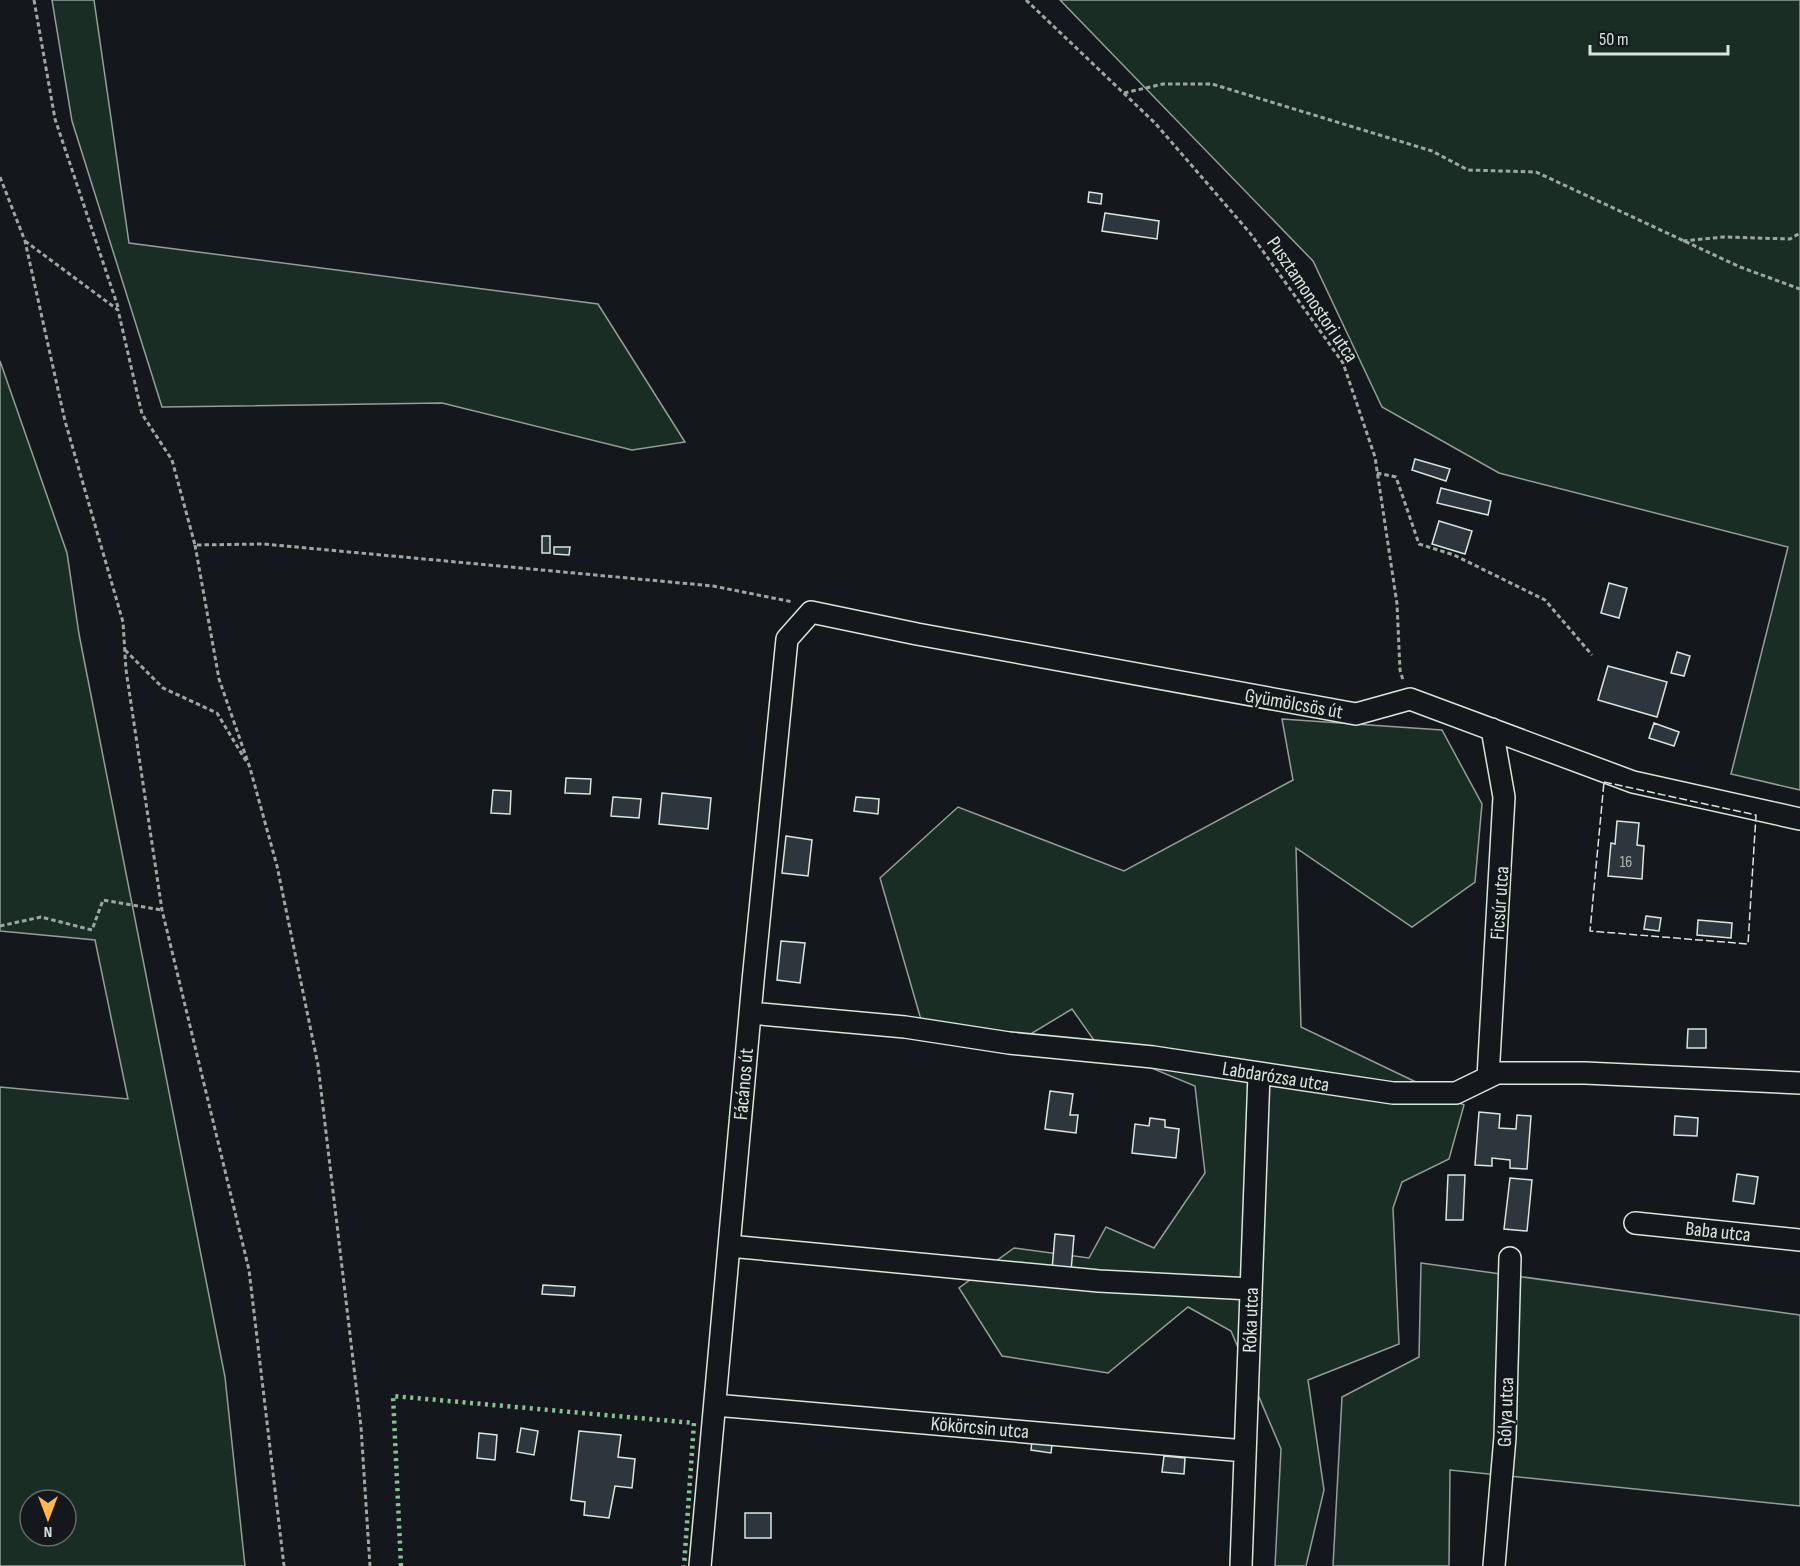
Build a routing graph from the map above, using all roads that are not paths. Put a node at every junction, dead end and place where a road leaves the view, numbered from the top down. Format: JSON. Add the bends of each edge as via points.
{"nodes":[{"id":1,"x":811,"y":612,"type":"joint"},
{"id":2,"x":1492,"y":729,"type":"junction"},
{"id":3,"x":1800,"y":819,"type":"edge"},
{"id":4,"x":750,"y":1013,"type":"junction"},
{"id":5,"x":1259,"y":1074,"type":"junction"},
{"id":6,"x":1488,"y":1077,"type":"junction"},
{"id":7,"x":1800,"y":1083,"type":"edge"},
{"id":8,"x":1635,"y":1223,"type":"dead end"},
{"id":9,"x":1800,"y":1240,"type":"edge"},
{"id":10,"x":729,"y":1246,"type":"junction"},
{"id":11,"x":1510,"y":1258,"type":"dead end"},
{"id":12,"x":1251,"y":1289,"type":"junction"},
{"id":13,"x":715,"y":1405,"type":"junction"},
{"id":14,"x":1245,"y":1451,"type":"junction"},
{"id":15,"x":700,"y":1566,"type":"edge"},
{"id":16,"x":1241,"y":1566,"type":"edge"},
{"id":17,"x":1494,"y":1566,"type":"edge"}],
"edges":[{"from":1,"to":2,"type":"street","name":"Gyümölcsös út","via":[[1356,714],[1410,699]]},
{"from":1,"to":4,"type":"street","name":"Fácános út","via":[[787,639]]},
{"from":2,"to":3,"type":"street","via":[[1633,782]]},
{"from":2,"to":6,"type":"street","name":"Ficsúr utca","via":[[1503,797]]},
{"from":4,"to":5,"type":"street","name":"Labdarózsa utca","via":[[906,1027]]},
{"from":4,"to":10,"type":"street","name":"Fácános út"},
{"from":5,"to":6,"type":"street","name":"Labdarózsa utca","via":[[1393,1093],[1456,1093]]},
{"from":5,"to":12,"type":"street","name":"Róka utca"},
{"from":6,"to":7,"type":"street","name":"Labdarózsa utca","via":[[1497,1073],[1585,1073]]},
{"from":8,"to":9,"type":"street","name":"Baba utca"},
{"from":10,"to":12,"type":"street","via":[[1099,1281]]},
{"from":10,"to":13,"type":"street","name":"Fácános út"},
{"from":11,"to":17,"type":"street","name":"Gólya utca","via":[[1505,1437]]},
{"from":12,"to":14,"type":"street","name":"Róka utca"},
{"from":13,"to":14,"type":"street","name":"Kökörcsin utca"},
{"from":13,"to":15,"type":"street","name":"Fácános út"},
{"from":14,"to":16,"type":"street","name":"Róka utca"}]}
